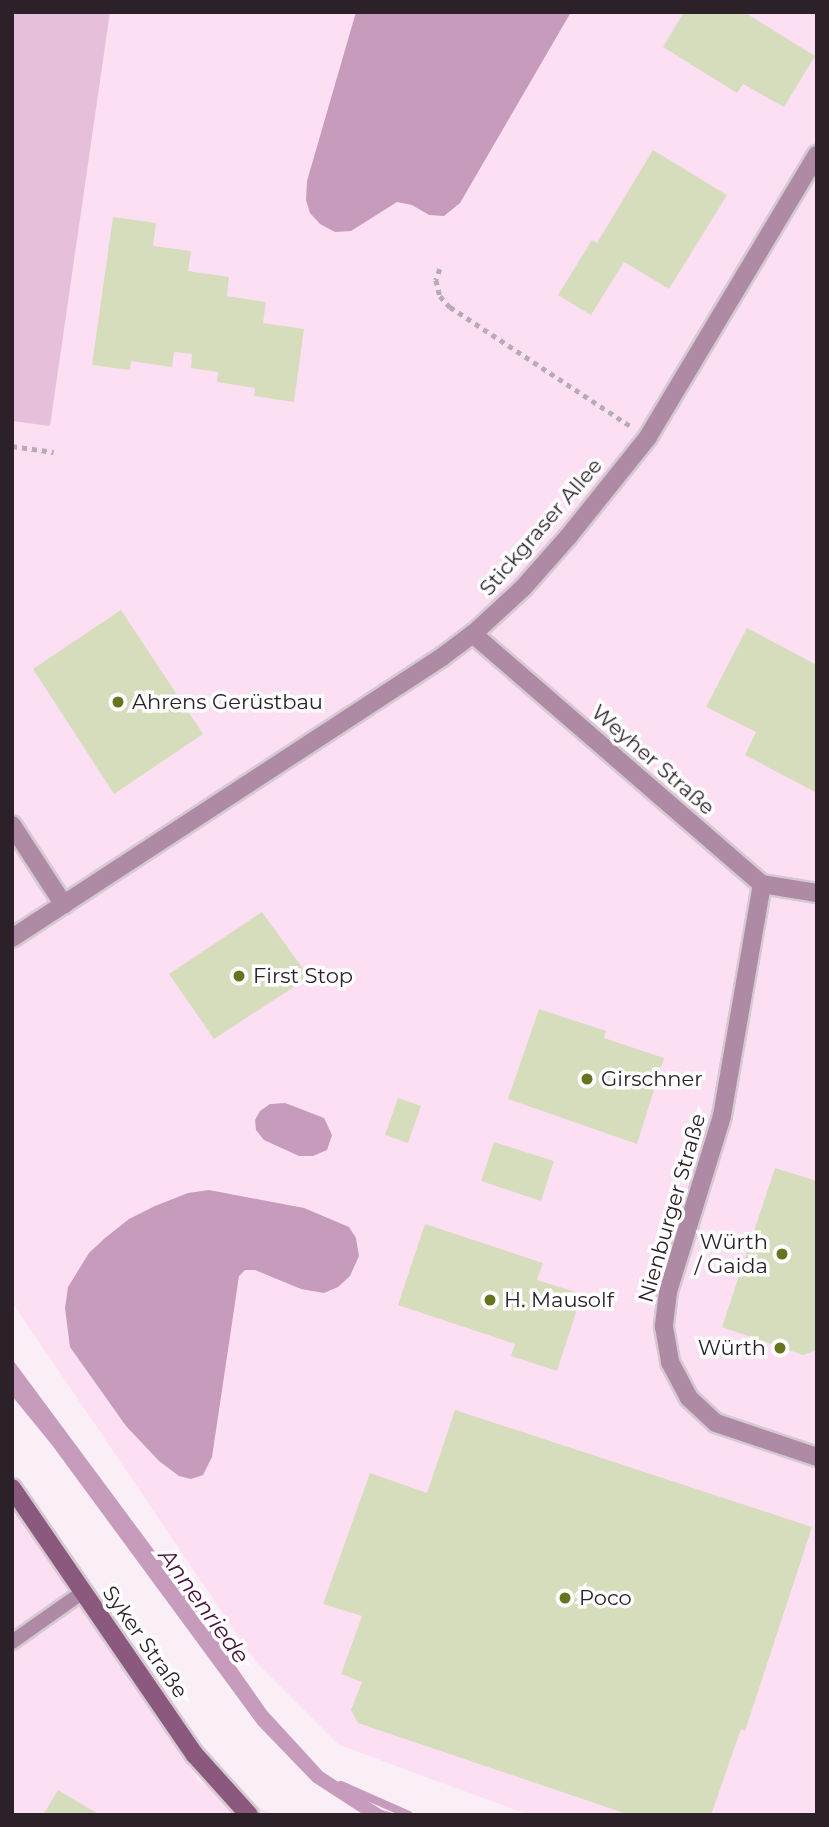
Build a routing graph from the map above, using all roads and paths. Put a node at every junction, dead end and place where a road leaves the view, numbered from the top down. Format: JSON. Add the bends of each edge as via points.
{"nodes":[{"id":1,"x":817,"y":155,"type":"edge"},
{"id":2,"x":440,"y":269,"type":"dead end"},
{"id":3,"x":648,"y":437,"type":"junction"},
{"id":4,"x":12,"y":446,"type":"edge"},
{"id":5,"x":54,"y":452,"type":"dead end"},
{"id":6,"x":473,"y":634,"type":"junction"},
{"id":7,"x":12,"y":825,"type":"edge"},
{"id":8,"x":762,"y":884,"type":"junction"},
{"id":9,"x":817,"y":893,"type":"edge"},
{"id":10,"x":64,"y":905,"type":"junction"},
{"id":11,"x":12,"y":938,"type":"edge"},
{"id":12,"x":817,"y":1457,"type":"edge"},
{"id":13,"x":12,"y":1488,"type":"edge"},
{"id":14,"x":83,"y":1592,"type":"junction"},
{"id":15,"x":12,"y":1642,"type":"edge"},
{"id":16,"x":244,"y":1813,"type":"edge"}],
"edges":[{"from":1,"to":3,"type":"street","name":"Stickgraser Allee"},
{"from":2,"to":3,"type":"path","via":[[436,280],[440,296],[450,307]]},
{"from":3,"to":6,"type":"street","name":"Stickgraser Allee","via":[[523,588]]},
{"from":4,"to":5,"type":"path"},
{"from":6,"to":8,"type":"street","name":"Weyher Straße"},
{"from":6,"to":10,"type":"street","name":"Stickgraser Allee"},
{"from":7,"to":10,"type":"street"},
{"from":8,"to":9,"type":"street"},
{"from":8,"to":12,"type":"street","name":"Nienburger Straße","via":[[722,1116],[668,1292],[664,1327],[670,1362],[689,1398],[716,1423]]},
{"from":10,"to":11,"type":"street","name":"Stickgraser Allee"},
{"from":13,"to":14,"type":"main road","name":"Syker Straße"},
{"from":14,"to":15,"type":"lane"},
{"from":14,"to":16,"type":"main road","name":"Syker Straße","via":[[195,1755]]}]}
